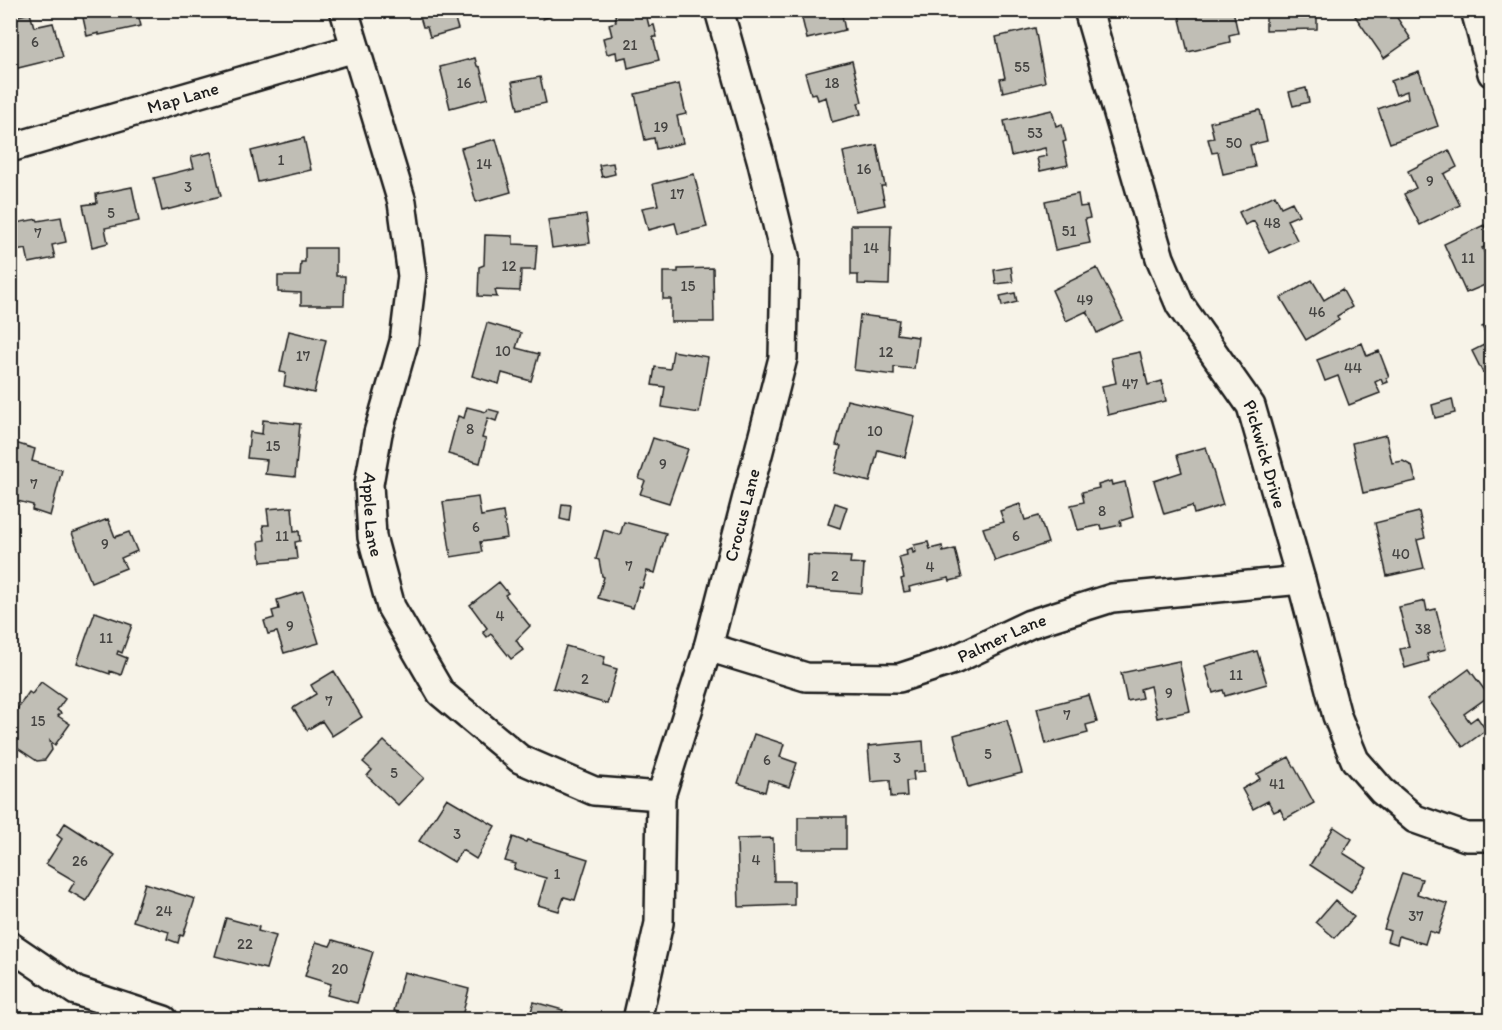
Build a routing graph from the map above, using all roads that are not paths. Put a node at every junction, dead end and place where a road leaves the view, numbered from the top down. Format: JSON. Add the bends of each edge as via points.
{"nodes":[{"id":1,"x":344,"y":10,"type":"edge"},
{"id":2,"x":719,"y":10,"type":"edge"},
{"id":3,"x":1088,"y":10,"type":"edge"},
{"id":4,"x":1475,"y":10,"type":"edge"},
{"id":5,"x":355,"y":48,"type":"junction"},
{"id":6,"x":1491,"y":73,"type":"edge"},
{"id":7,"x":10,"y":148,"type":"edge"},
{"id":8,"x":1301,"y":580,"type":"junction"},
{"id":9,"x":708,"y":647,"type":"junction"},
{"id":10,"x":661,"y":796,"type":"junction"},
{"id":11,"x":1491,"y":837,"type":"edge"},
{"id":12,"x":10,"y":946,"type":"edge"},
{"id":13,"x":164,"y":1020,"type":"edge"},
{"id":14,"x":637,"y":1020,"type":"edge"}],
"edges":[{"from":1,"to":5,"type":"street","name":"Apple Lane"},
{"from":2,"to":9,"type":"street","name":"Crocus Lane","via":[[785,257],[783,358]]},
{"from":3,"to":8,"type":"street","name":"Pickwick Drive","via":[[1160,258],[1180,305],[1251,406]]},
{"from":4,"to":6,"type":"street"},
{"from":5,"to":7,"type":"street","name":"Map Lane"},
{"from":5,"to":10,"type":"street","name":"Apple Lane","via":[[402,202],[412,276],[404,342],[378,433],[369,484],[372,537],[391,607],[441,693],[520,759],[594,791]]},
{"from":8,"to":9,"type":"street","name":"Palmer Lane","via":[[1112,598],[1030,624],[954,660],[899,678],[806,677]]},
{"from":8,"to":11,"type":"street","name":"Pickwick Drive","via":[[1337,716],[1355,760],[1382,791],[1415,819],[1466,837]]},
{"from":9,"to":10,"type":"street","name":"Crocus Lane"},
{"from":10,"to":14,"type":"street","name":"Crocus Lane","via":[[659,923]]},
{"from":12,"to":13,"type":"street","via":[[76,991]]}]}
